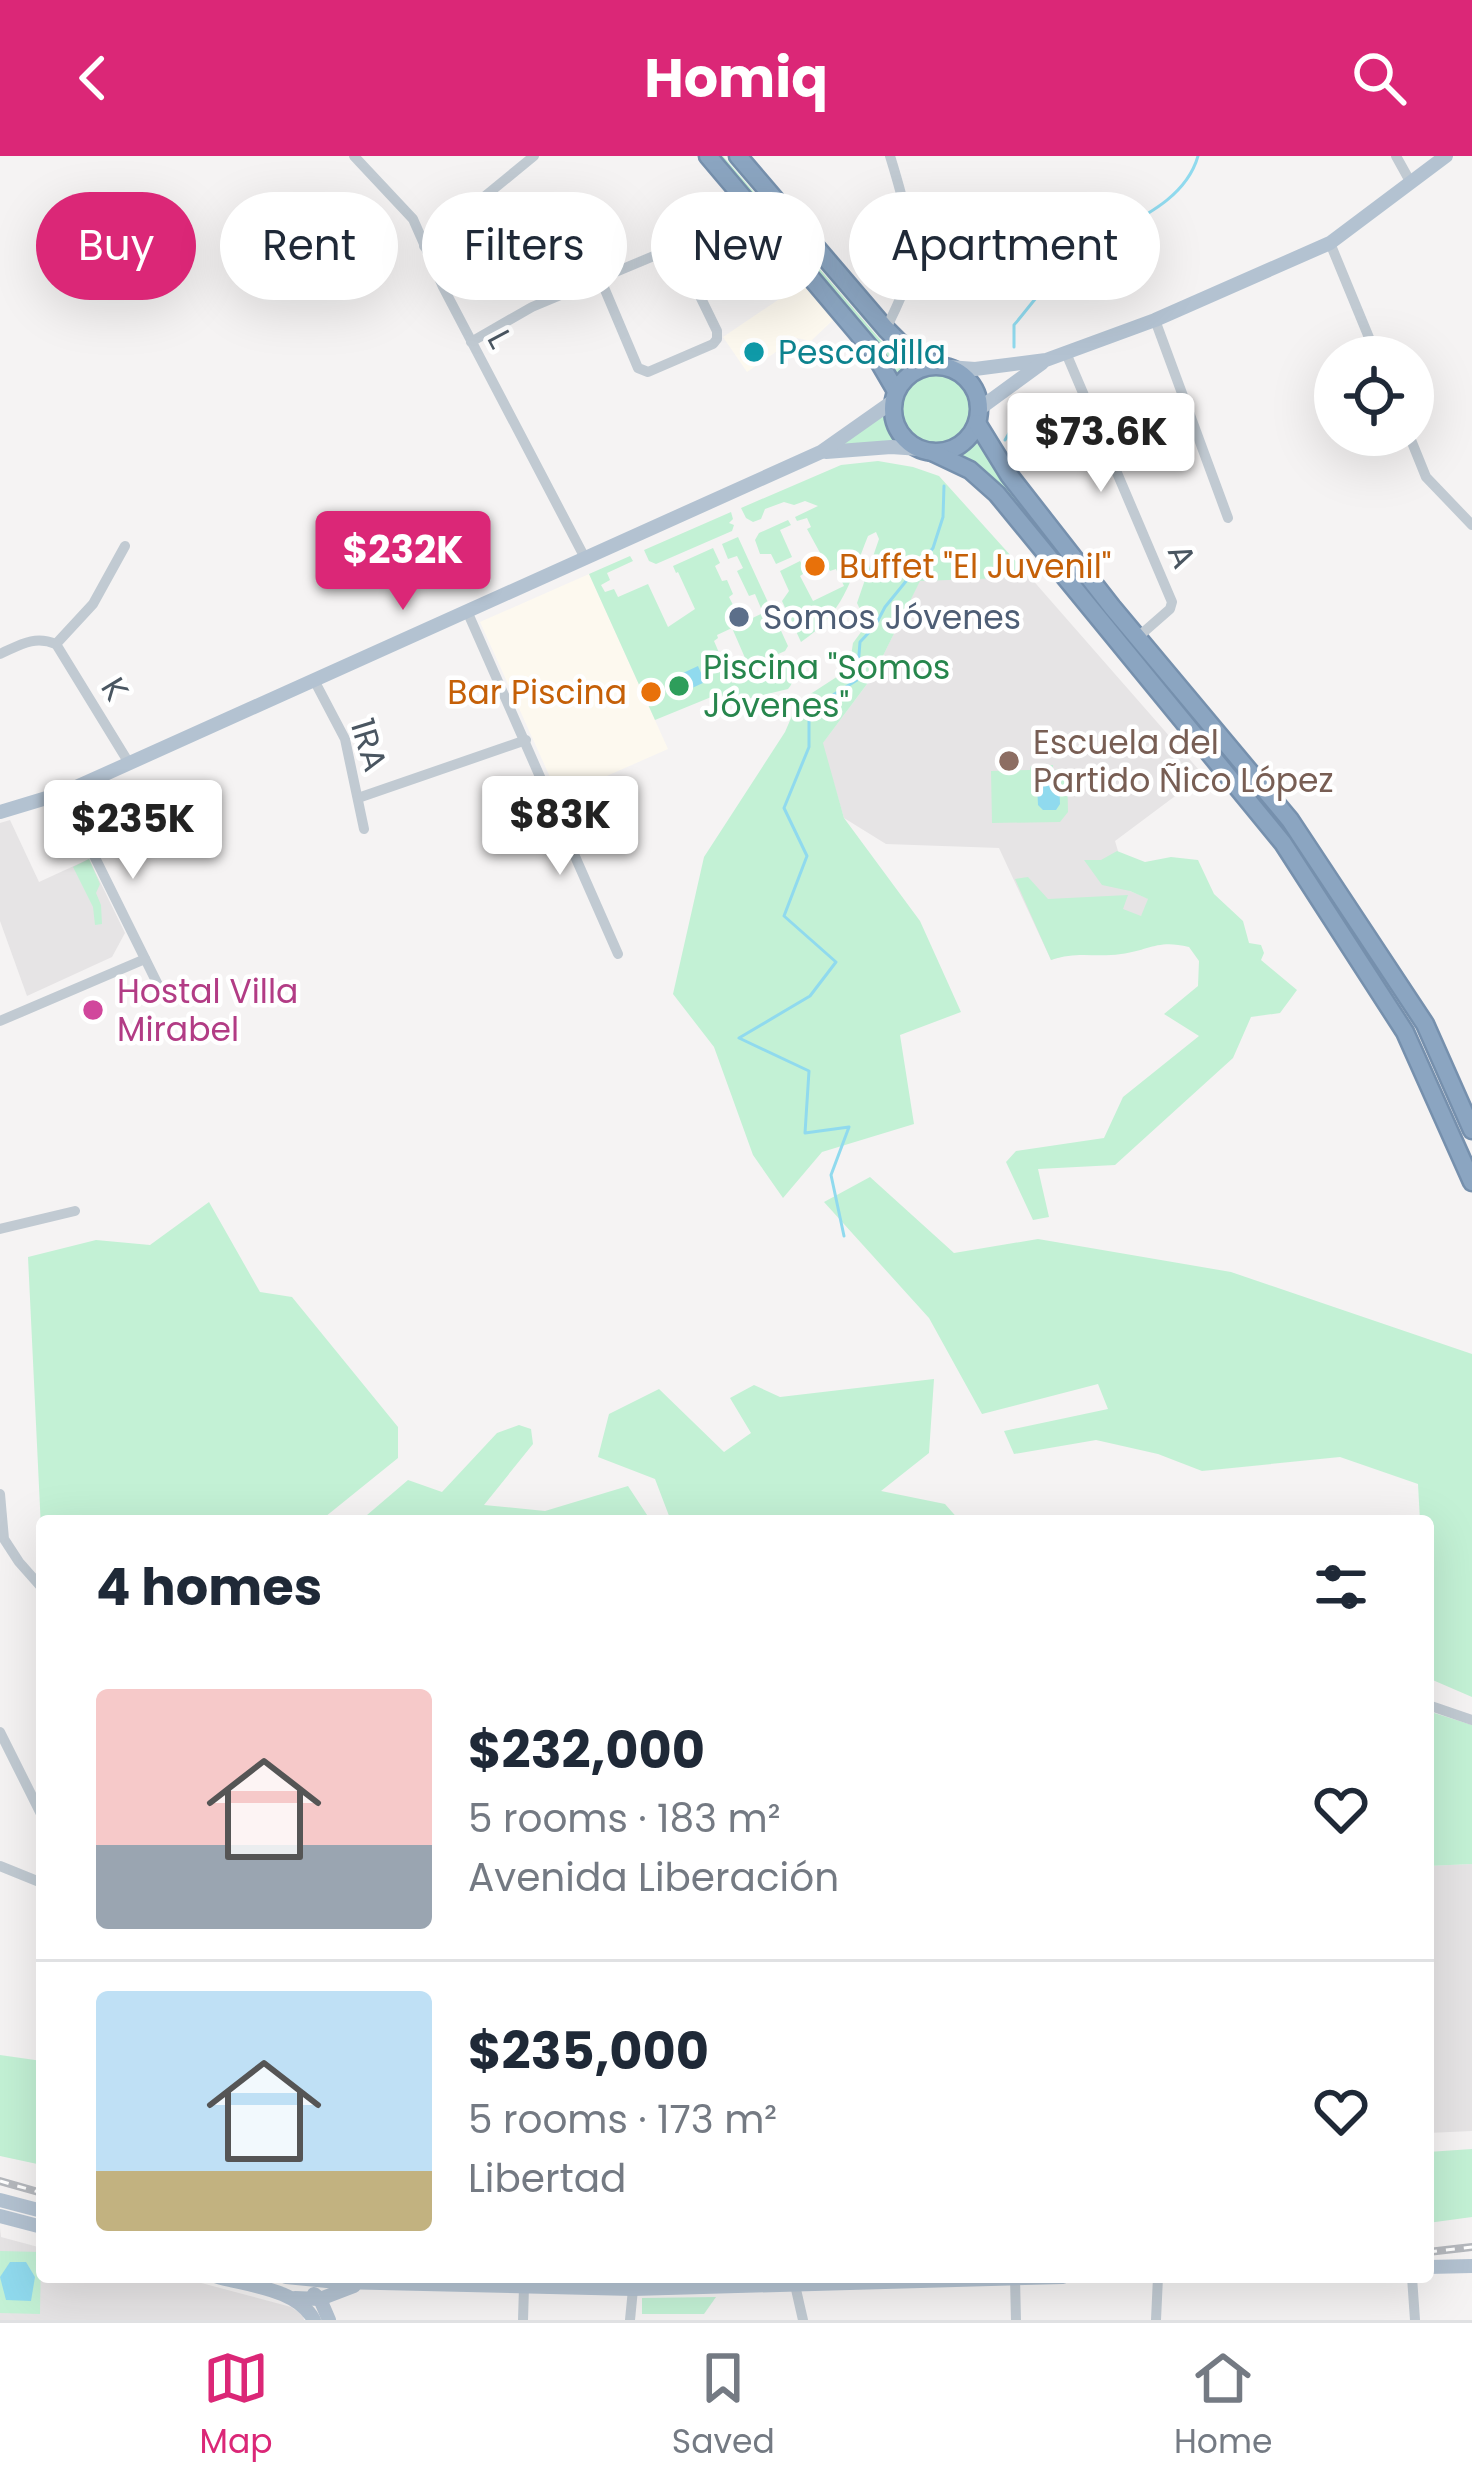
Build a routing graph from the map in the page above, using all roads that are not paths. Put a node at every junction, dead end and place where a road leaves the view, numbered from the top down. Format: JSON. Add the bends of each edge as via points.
{"nodes":[{"id":1,"x":354,"y":156,"type":"edge"},
{"id":2,"x":534,"y":156,"type":"edge"},
{"id":3,"x":708,"y":156,"type":"edge"},
{"id":4,"x":738,"y":156,"type":"edge"},
{"id":5,"x":890,"y":156,"type":"edge"},
{"id":6,"x":1396,"y":156,"type":"edge"},
{"id":7,"x":1446,"y":156,"type":"edge"},
{"id":8,"x":1412,"y":183,"type":"junction"},
{"id":9,"x":490,"y":192,"type":"edge"},
{"id":10,"x":737,"y":192,"type":"edge"},
{"id":11,"x":422,"y":241,"type":"edge"},
{"id":12,"x":1330,"y":242,"type":"junction"},
{"id":13,"x":825,"y":296,"type":"edge"},
{"id":14,"x":450,"y":300,"type":"edge"},
{"id":15,"x":548,"y":300,"type":"edge"},
{"id":16,"x":609,"y":300,"type":"edge"},
{"id":17,"x":702,"y":300,"type":"edge"},
{"id":18,"x":1155,"y":320,"type":"junction"},
{"id":19,"x":886,"y":329,"type":"junction"},
{"id":20,"x":1368,"y":336,"type":"edge"},
{"id":21,"x":471,"y":342,"type":"junction"},
{"id":22,"x":1066,"y":353,"type":"junction"},
{"id":23,"x":1046,"y":360,"type":"junction"},
{"id":24,"x":943,"y":366,"type":"junction"},
{"id":25,"x":894,"y":397,"type":"junction"},
{"id":26,"x":978,"y":416,"type":"junction"},
{"id":27,"x":926,"y":451,"type":"junction"},
{"id":28,"x":820,"y":452,"type":"junction"},
{"id":29,"x":1417,"y":456,"type":"edge"},
{"id":30,"x":1228,"y":518,"type":"dead end"},
{"id":31,"x":1472,"y":525,"type":"edge"},
{"id":32,"x":125,"y":546,"type":"dead end"},
{"id":33,"x":584,"y":558,"type":"junction"},
{"id":34,"x":466,"y":611,"type":"junction"},
{"id":35,"x":1138,"y":637,"type":"junction"},
{"id":36,"x":56,"y":644,"type":"junction"},
{"id":37,"x":0,"y":654,"type":"edge"},
{"id":38,"x":314,"y":680,"type":"junction"},
{"id":39,"x":526,"y":740,"type":"junction"},
{"id":40,"x":129,"y":764,"type":"junction"},
{"id":41,"x":98,"y":777,"type":"junction"},
{"id":42,"x":63,"y":793,"type":"junction"},
{"id":43,"x":358,"y":798,"type":"junction"},
{"id":44,"x":0,"y":812,"type":"edge"},
{"id":45,"x":195,"y":813,"type":"dead end"},
{"id":46,"x":364,"y":829,"type":"dead end"},
{"id":47,"x":618,"y":954,"type":"dead end"},
{"id":48,"x":145,"y":959,"type":"junction"},
{"id":49,"x":162,"y":993,"type":"dead end"},
{"id":50,"x":0,"y":1021,"type":"edge"},
{"id":51,"x":1472,"y":1130,"type":"edge"},
{"id":52,"x":1472,"y":1182,"type":"edge"},
{"id":53,"x":75,"y":1210,"type":"dead end"},
{"id":54,"x":0,"y":1229,"type":"edge"},
{"id":55,"x":0,"y":1494,"type":"edge"},
{"id":56,"x":36,"y":1581,"type":"edge"},
{"id":57,"x":1434,"y":1707,"type":"edge"},
{"id":58,"x":1472,"y":1720,"type":"edge"},
{"id":59,"x":0,"y":1732,"type":"edge"},
{"id":60,"x":36,"y":1804,"type":"edge"},
{"id":61,"x":0,"y":1866,"type":"edge"},
{"id":62,"x":36,"y":1881,"type":"edge"},
{"id":63,"x":0,"y":2200,"type":"edge"},
{"id":64,"x":36,"y":2209,"type":"edge"},
{"id":65,"x":0,"y":2216,"type":"edge"},
{"id":66,"x":36,"y":2226,"type":"edge"},
{"id":67,"x":1472,"y":2266,"type":"edge"},
{"id":68,"x":1434,"y":2267,"type":"edge"},
{"id":69,"x":240,"y":2283,"type":"edge"},
{"id":70,"x":293,"y":2283,"type":"edge"},
{"id":71,"x":298,"y":2283,"type":"edge"},
{"id":72,"x":858,"y":2283,"type":"edge"},
{"id":73,"x":1015,"y":2283,"type":"edge"},
{"id":74,"x":1158,"y":2283,"type":"edge"},
{"id":75,"x":1412,"y":2283,"type":"edge"},
{"id":76,"x":795,"y":2285,"type":"junction"},
{"id":77,"x":524,"y":2287,"type":"junction"},
{"id":78,"x":633,"y":2289,"type":"junction"},
{"id":79,"x":321,"y":2304,"type":"edge"},
{"id":80,"x":329,"y":2320,"type":"edge"},
{"id":81,"x":523,"y":2320,"type":"edge"},
{"id":82,"x":630,"y":2320,"type":"edge"},
{"id":83,"x":803,"y":2320,"type":"edge"},
{"id":84,"x":1016,"y":2320,"type":"edge"},
{"id":85,"x":1156,"y":2320,"type":"edge"},
{"id":86,"x":1415,"y":2320,"type":"edge"}],
"edges":[{"from":1,"to":11,"type":"street","name":"L","via":[[413,219]]},
{"from":2,"to":9,"type":"street"},
{"from":3,"to":10,"type":"highway"},
{"from":4,"to":19,"type":"highway"},
{"from":5,"to":19,"type":"street","via":[[909,265]]},
{"from":6,"to":8,"type":"street"},
{"from":7,"to":8,"type":"main road"},
{"from":8,"to":12,"type":"main road"},
{"from":12,"to":18,"type":"main road"},
{"from":12,"to":20,"type":"street"},
{"from":13,"to":25,"type":"highway","via":[[872,350]]},
{"from":14,"to":21,"type":"street","name":"L"},
{"from":15,"to":21,"type":"street"},
{"from":16,"to":17,"type":"street","via":[[642,373],[713,344],[717,332]]},
{"from":18,"to":22,"type":"main road"},
{"from":18,"to":30,"type":"street"},
{"from":19,"to":24,"type":"highway"},
{"from":21,"to":33,"type":"street","name":"L"},
{"from":22,"to":23,"type":"main road"},
{"from":22,"to":35,"type":"street","name":"A","via":[[1172,602]]},
{"from":23,"to":24,"type":"main road"},
{"from":23,"to":26,"type":"main road"},
{"from":24,"to":25,"type":"highway","via":[[912,372]]},
{"from":24,"to":26,"type":"highway","via":[[971,383]]},
{"from":25,"to":27,"type":"highway","via":[[898,431]]},
{"from":25,"to":28,"type":"main road"},
{"from":26,"to":27,"type":"highway","via":[[959,445]]},
{"from":26,"to":35,"type":"highway","via":[[1009,475]]},
{"from":27,"to":28,"type":"main road"},
{"from":27,"to":52,"type":"highway","via":[[970,470],[997,494],[1283,843],[1405,1032]]},
{"from":28,"to":33,"type":"main road"},
{"from":29,"to":31,"type":"street","via":[[1426,477]]},
{"from":32,"to":36,"type":"street","via":[[93,604]]},
{"from":33,"to":34,"type":"main road"},
{"from":34,"to":38,"type":"main road"},
{"from":34,"to":39,"type":"street"},
{"from":35,"to":51,"type":"highway","via":[[1290,820],[1425,1024]]},
{"from":36,"to":37,"type":"street","via":[[31,640]]},
{"from":36,"to":40,"type":"street","name":"K"},
{"from":38,"to":40,"type":"main road"},
{"from":38,"to":43,"type":"street","name":"1RA","via":[[345,739]]},
{"from":39,"to":43,"type":"street"},
{"from":39,"to":47,"type":"street"},
{"from":40,"to":41,"type":"main road"},
{"from":41,"to":42,"type":"main road"},
{"from":41,"to":45,"type":"street","via":[[116,809]]},
{"from":42,"to":44,"type":"main road"},
{"from":42,"to":48,"type":"street"},
{"from":43,"to":46,"type":"street","name":"1RA"},
{"from":48,"to":49,"type":"street"},
{"from":48,"to":50,"type":"street"},
{"from":53,"to":54,"type":"street"},
{"from":55,"to":56,"type":"street","via":[[4,1539]]},
{"from":57,"to":58,"type":"street"},
{"from":59,"to":60,"type":"street"},
{"from":61,"to":62,"type":"street"},
{"from":63,"to":64,"type":"main road"},
{"from":65,"to":66,"type":"main road"},
{"from":67,"to":68,"type":"main road"},
{"from":69,"to":79,"type":"main road"},
{"from":70,"to":79,"type":"main road"},
{"from":71,"to":79,"type":"main road"},
{"from":72,"to":76,"type":"main road"},
{"from":73,"to":84,"type":"street"},
{"from":74,"to":85,"type":"street"},
{"from":75,"to":86,"type":"street"},
{"from":76,"to":78,"type":"main road"},
{"from":76,"to":83,"type":"street"},
{"from":77,"to":78,"type":"main road"},
{"from":77,"to":79,"type":"main road","via":[[364,2283]]},
{"from":77,"to":81,"type":"street"},
{"from":78,"to":82,"type":"street"},
{"from":79,"to":80,"type":"main road"}]}
